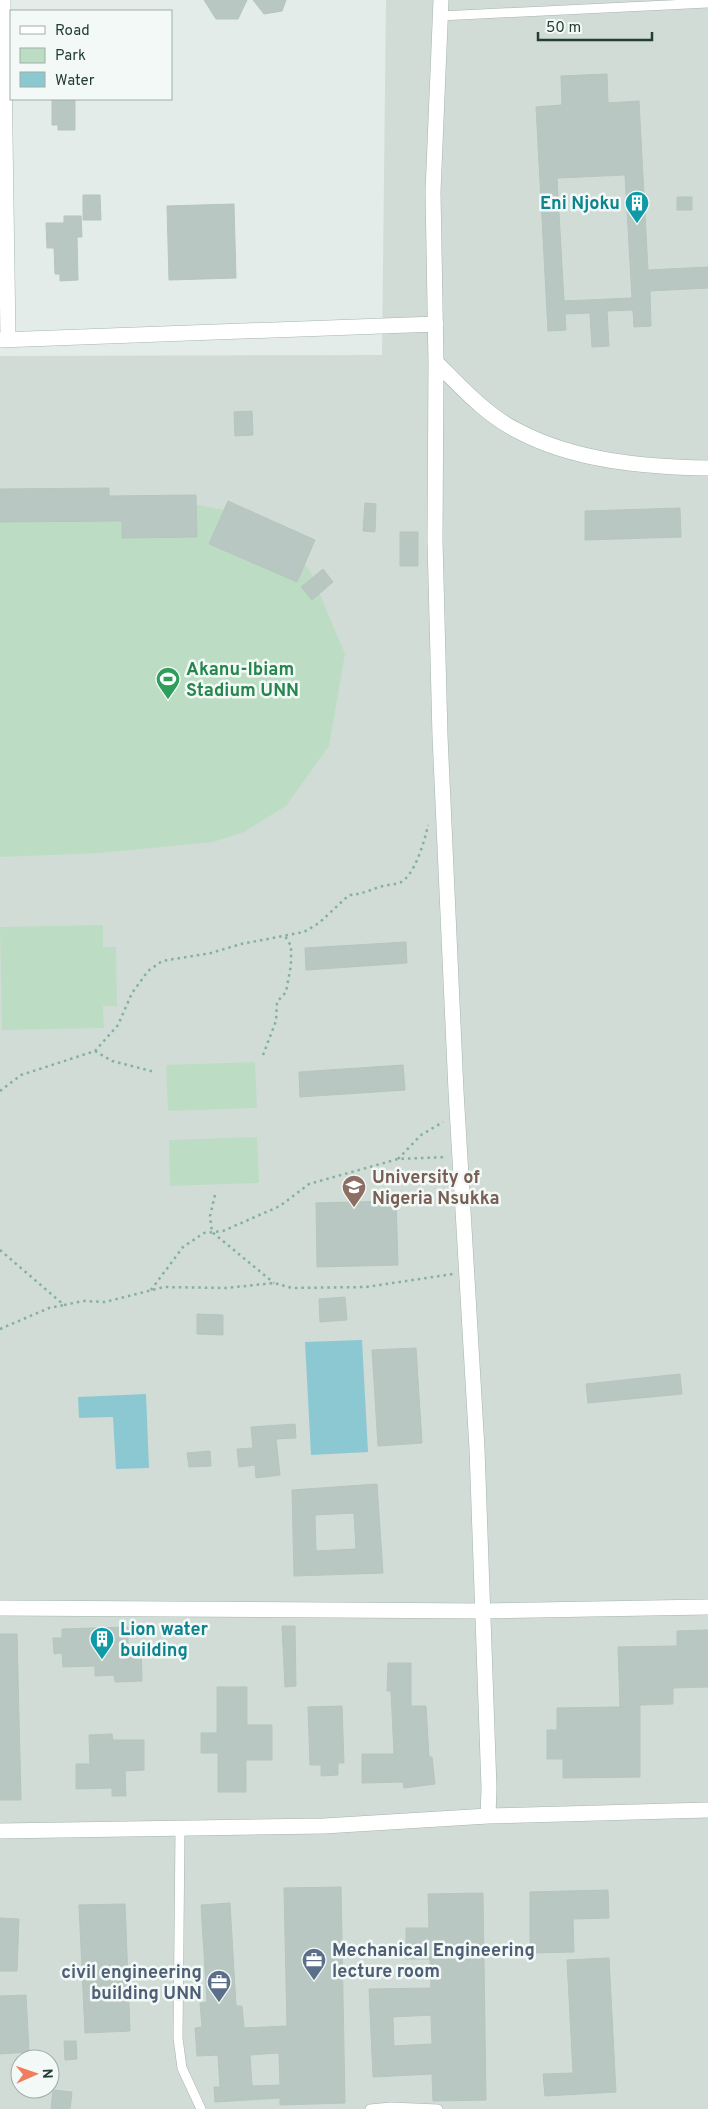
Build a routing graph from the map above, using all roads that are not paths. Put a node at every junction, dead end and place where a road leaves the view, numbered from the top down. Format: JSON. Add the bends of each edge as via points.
{"nodes":[{"id":1,"x":3,"y":0,"type":"edge"},
{"id":2,"x":442,"y":0,"type":"edge"},
{"id":3,"x":708,"y":3,"type":"edge"},
{"id":4,"x":440,"y":16,"type":"junction"},
{"id":5,"x":3,"y":171,"type":"edge"},
{"id":6,"x":436,"y":324,"type":"junction"},
{"id":7,"x":4,"y":340,"type":"edge"},
{"id":8,"x":436,"y":362,"type":"junction"},
{"id":9,"x":708,"y":468,"type":"edge"},
{"id":10,"x":708,"y":1607,"type":"edge"},
{"id":11,"x":0,"y":1608,"type":"edge"},
{"id":12,"x":483,"y":1611,"type":"junction"},
{"id":13,"x":708,"y":1810,"type":"edge"},
{"id":14,"x":488,"y":1816,"type":"junction"},
{"id":15,"x":180,"y":1829,"type":"junction"},
{"id":16,"x":0,"y":1831,"type":"edge"},
{"id":17,"x":201,"y":2109,"type":"edge"},
{"id":18,"x":370,"y":2109,"type":"edge"},
{"id":19,"x":438,"y":2109,"type":"edge"}],
"edges":[{"from":1,"to":5,"type":"street"},
{"from":2,"to":4,"type":"street"},
{"from":3,"to":4,"type":"lane"},
{"from":4,"to":6,"type":"street","via":[[433,192]]},
{"from":5,"to":7,"type":"street"},
{"from":6,"to":7,"type":"street"},
{"from":6,"to":8,"type":"street"},
{"from":8,"to":9,"type":"street","via":[[478,404],[517,431],[567,450],[619,462]]},
{"from":8,"to":12,"type":"street","via":[[435,540],[440,736]]},
{"from":10,"to":12,"type":"street"},
{"from":11,"to":12,"type":"street"},
{"from":12,"to":14,"type":"street"},
{"from":13,"to":14,"type":"street"},
{"from":14,"to":15,"type":"street","via":[[324,1826]]},
{"from":15,"to":16,"type":"street"},
{"from":15,"to":17,"type":"lane","via":[[178,2038],[182,2068]]},
{"from":18,"to":19,"type":"lane"}]}
